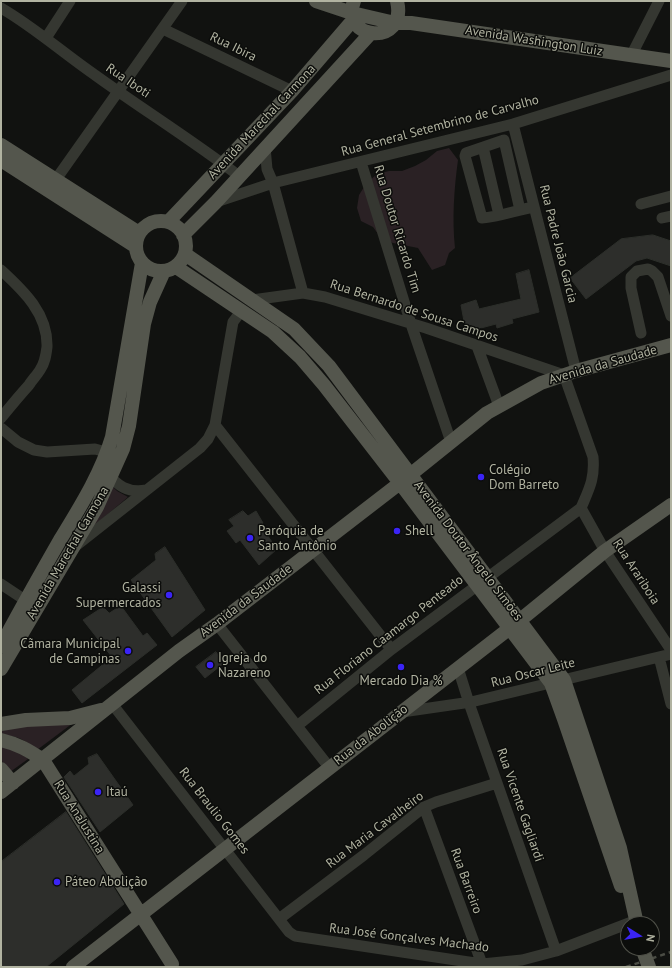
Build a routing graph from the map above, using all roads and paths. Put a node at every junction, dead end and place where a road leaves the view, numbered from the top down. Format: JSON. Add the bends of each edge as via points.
{"nodes":[{"id":1,"x":70,"y":1,"type":"edge"},
{"id":2,"x":182,"y":1,"type":"edge"},
{"id":3,"x":316,"y":1,"type":"edge"},
{"id":4,"x":337,"y":1,"type":"edge"},
{"id":5,"x":397,"y":1,"type":"edge"},
{"id":6,"x":659,"y":1,"type":"edge"},
{"id":7,"x":1,"y":8,"type":"edge"},
{"id":8,"x":353,"y":10,"type":"edge"},
{"id":9,"x":398,"y":22,"type":"junction"},
{"id":10,"x":163,"y":28,"type":"junction"},
{"id":11,"x":370,"y":34,"type":"junction"},
{"id":12,"x":46,"y":38,"type":"junction"},
{"id":13,"x":631,"y":56,"type":"junction"},
{"id":14,"x":671,"y":61,"type":"edge"},
{"id":15,"x":671,"y":75,"type":"edge"},
{"id":16,"x":292,"y":91,"type":"junction"},
{"id":17,"x":119,"y":92,"type":"junction"},
{"id":18,"x":513,"y":124,"type":"junction"},
{"id":19,"x":1,"y":145,"type":"edge"},
{"id":20,"x":265,"y":147,"type":"junction"},
{"id":21,"x":483,"y":147,"type":"junction"},
{"id":22,"x":1,"y":160,"type":"edge"},
{"id":23,"x":361,"y":162,"type":"junction"},
{"id":24,"x":223,"y":164,"type":"junction"},
{"id":25,"x":239,"y":176,"type":"junction"},
{"id":26,"x":273,"y":183,"type":"junction"},
{"id":27,"x":52,"y":185,"type":"junction"},
{"id":28,"x":671,"y":196,"type":"edge"},
{"id":29,"x":216,"y":202,"type":"junction"},
{"id":30,"x":642,"y":204,"type":"dead end"},
{"id":31,"x":534,"y":207,"type":"junction"},
{"id":32,"x":520,"y":210,"type":"junction"},
{"id":33,"x":499,"y":215,"type":"junction"},
{"id":34,"x":168,"y":222,"type":"junction"},
{"id":35,"x":183,"y":235,"type":"junction"},
{"id":36,"x":137,"y":240,"type":"junction"},
{"id":37,"x":185,"y":254,"type":"junction"},
{"id":38,"x":142,"y":263,"type":"junction"},
{"id":39,"x":170,"y":269,"type":"junction"},
{"id":40,"x":1,"y":270,"type":"edge"},
{"id":41,"x":304,"y":293,"type":"junction"},
{"id":42,"x":252,"y":300,"type":"junction"},
{"id":43,"x":242,"y":310,"type":"junction"},
{"id":44,"x":671,"y":316,"type":"edge"},
{"id":45,"x":411,"y":324,"type":"junction"},
{"id":46,"x":641,"y":333,"type":"dead end"},
{"id":47,"x":671,"y":345,"type":"edge"},
{"id":48,"x":477,"y":346,"type":"junction"},
{"id":49,"x":570,"y":373,"type":"junction"},
{"id":50,"x":499,"y":406,"type":"junction"},
{"id":51,"x":1,"y":418,"type":"edge"},
{"id":52,"x":215,"y":425,"type":"junction"},
{"id":53,"x":1,"y":428,"type":"edge"},
{"id":54,"x":451,"y":442,"type":"junction"},
{"id":55,"x":114,"y":454,"type":"junction"},
{"id":56,"x":101,"y":466,"type":"junction"},
{"id":57,"x":111,"y":477,"type":"junction"},
{"id":58,"x":406,"y":479,"type":"junction"},
{"id":59,"x":146,"y":490,"type":"junction"},
{"id":60,"x":671,"y":505,"type":"edge"},
{"id":61,"x":581,"y":508,"type":"junction"},
{"id":62,"x":73,"y":548,"type":"junction"},
{"id":63,"x":313,"y":550,"type":"junction"},
{"id":64,"x":605,"y":551,"type":"junction"},
{"id":65,"x":481,"y":581,"type":"junction"},
{"id":66,"x":1,"y":584,"type":"edge"},
{"id":67,"x":25,"y":600,"type":"junction"},
{"id":68,"x":217,"y":624,"type":"junction"},
{"id":69,"x":514,"y":624,"type":"junction"},
{"id":70,"x":1,"y":646,"type":"edge"},
{"id":71,"x":391,"y":650,"type":"junction"},
{"id":72,"x":671,"y":650,"type":"edge"},
{"id":73,"x":671,"y":654,"type":"edge"},
{"id":74,"x":659,"y":657,"type":"junction"},
{"id":75,"x":458,"y":668,"type":"junction"},
{"id":76,"x":1,"y":669,"type":"edge"},
{"id":77,"x":557,"y":682,"type":"junction"},
{"id":78,"x":469,"y":703,"type":"junction"},
{"id":79,"x":671,"y":704,"type":"edge"},
{"id":80,"x":111,"y":706,"type":"junction"},
{"id":81,"x":401,"y":712,"type":"junction"},
{"id":82,"x":1,"y":724,"type":"edge"},
{"id":83,"x":297,"y":726,"type":"junction"},
{"id":84,"x":1,"y":740,"type":"edge"},
{"id":85,"x":43,"y":760,"type":"junction"},
{"id":86,"x":329,"y":767,"type":"junction"},
{"id":87,"x":1,"y":769,"type":"edge"},
{"id":88,"x":13,"y":783,"type":"junction"},
{"id":89,"x":497,"y":783,"type":"junction"},
{"id":90,"x":1,"y":792,"type":"edge"},
{"id":91,"x":424,"y":808,"type":"junction"},
{"id":92,"x":225,"y":848,"type":"junction"},
{"id":93,"x":141,"y":914,"type":"junction"},
{"id":94,"x":634,"y":916,"type":"edge"},
{"id":95,"x":279,"y":919,"type":"junction"},
{"id":96,"x":620,"y":928,"type":"edge"},
{"id":97,"x":292,"y":935,"type":"joint"},
{"id":98,"x":556,"y":951,"type":"junction"},
{"id":99,"x":645,"y":956,"type":"edge"},
{"id":100,"x":172,"y":964,"type":"dead end"},
{"id":101,"x":482,"y":964,"type":"junction"},
{"id":102,"x":73,"y":967,"type":"edge"},
{"id":103,"x":649,"y":967,"type":"edge"}],
"edges":[{"from":1,"to":12,"type":"street"},
{"from":2,"to":10,"type":"street"},
{"from":3,"to":8,"type":"main road"},
{"from":4,"to":8,"type":"main road"},
{"from":5,"to":9,"type":"main road"},
{"from":6,"to":13,"type":"street"},
{"from":7,"to":12,"type":"street","name":"Rua Iboti"},
{"from":8,"to":9,"type":"main road","name":"Avenida Washington Luiz"},
{"from":8,"to":11,"type":"main road","via":[[357,26]]},
{"from":8,"to":16,"type":"main road","name":"Avenida Marechal Carmona"},
{"from":9,"to":11,"type":"main road","via":[[384,33]]},
{"from":9,"to":13,"type":"main road","name":"Avenida Washington Luiz"},
{"from":10,"to":16,"type":"street","name":"Rua Ibira"},
{"from":10,"to":17,"type":"street"},
{"from":11,"to":20,"type":"main road","name":"Avenida Marechal Carmona"},
{"from":12,"to":17,"type":"street","name":"Rua Iboti"},
{"from":13,"to":14,"type":"main road","name":"Avenida Washington Luiz"},
{"from":15,"to":18,"type":"street","name":"Rua General Setembrino de Carvalho"},
{"from":16,"to":24,"type":"main road","name":"Avenida Marechal Carmona"},
{"from":17,"to":24,"type":"street","name":"Rua Iboti"},
{"from":17,"to":27,"type":"street"},
{"from":18,"to":23,"type":"street","name":"Rua General Setembrino de Carvalho"},
{"from":18,"to":31,"type":"street","name":"Rua Padre João Garcia"},
{"from":19,"to":27,"type":"main road"},
{"from":20,"to":25,"type":"main road","name":"Avenida Marechal Carmona"},
{"from":20,"to":26,"type":"street","via":[[267,169]]},
{"from":21,"to":32,"type":"street","via":[[502,140],[506,142]]},
{"from":21,"to":33,"type":"street"},
{"from":21,"to":33,"type":"street","via":[[466,153],[465,156],[482,217]]},
{"from":22,"to":27,"type":"main road"},
{"from":23,"to":26,"type":"street","name":"Rua General Setembrino de Carvalho"},
{"from":23,"to":45,"type":"street","name":"Rua Doutor Ricardo Tim"},
{"from":24,"to":25,"type":"street","name":"Rua Iboti"},
{"from":24,"to":34,"type":"main road","name":"Avenida Marechal Carmona"},
{"from":25,"to":29,"type":"main road","name":"Avenida Marechal Carmona"},
{"from":26,"to":29,"type":"street","name":"Rua General Setembrino de Carvalho"},
{"from":26,"to":41,"type":"street"},
{"from":27,"to":36,"type":"main road"},
{"from":28,"to":30,"type":"street"},
{"from":29,"to":35,"type":"main road","name":"Avenida Marechal Carmona"},
{"from":31,"to":32,"type":"street"},
{"from":31,"to":49,"type":"street","name":"Rua Padre João Garcia"},
{"from":32,"to":33,"type":"street"},
{"from":34,"to":35,"type":"main road","via":[[179,228]]},
{"from":34,"to":36,"type":"main road","via":[[158,221],[143,227]]},
{"from":35,"to":37,"type":"main road"},
{"from":36,"to":38,"type":"main road","via":[[138,256]]},
{"from":37,"to":39,"type":"main road"},
{"from":37,"to":42,"type":"main road","name":"Avenida Doutor Ângelo Simões"},
{"from":38,"to":39,"type":"main road","via":[[156,270]]},
{"from":38,"to":55,"type":"main road","name":"Avenida Marechal Carmona","via":[[112,437]]},
{"from":39,"to":43,"type":"main road","name":"Avenida Doutor Ângelo Simões"},
{"from":39,"to":55,"type":"main road","name":"Avenida Marechal Carmona","via":[[146,313],[129,426]]},
{"from":40,"to":51,"type":"street","via":[[38,309],[46,332],[47,345],[46,359],[41,370]]},
{"from":41,"to":42,"type":"street","name":"Rua Bernardo de Sousa Campos"},
{"from":41,"to":45,"type":"street","name":"Rua Bernardo de Sousa Campos","via":[[325,297]]},
{"from":42,"to":58,"type":"main road","name":"Avenida Doutor Ângelo Simões","via":[[294,329],[329,366]]},
{"from":43,"to":52,"type":"street","via":[[231,329]]},
{"from":43,"to":58,"type":"main road","name":"Avenida Doutor Ângelo Simões","via":[[274,332],[300,357]]},
{"from":44,"to":46,"type":"street","via":[[656,274],[648,269],[638,271],[631,278],[631,283]]},
{"from":45,"to":48,"type":"street","name":"Rua Bernardo de Sousa Campos"},
{"from":45,"to":54,"type":"street","name":"Rua Doutor Ricardo Tim"},
{"from":47,"to":49,"type":"main road","name":"Avenida da Saudade"},
{"from":48,"to":49,"type":"street","name":"Rua Bernardo de Sousa Campos"},
{"from":48,"to":50,"type":"street"},
{"from":49,"to":50,"type":"main road","name":"Avenida da Saudade","via":[[541,383]]},
{"from":49,"to":61,"type":"street","via":[[593,457],[594,471],[591,484]]},
{"from":50,"to":54,"type":"main road","name":"Avenida da Saudade"},
{"from":52,"to":59,"type":"street","via":[[200,448]]},
{"from":52,"to":63,"type":"street"},
{"from":53,"to":55,"type":"street","via":[[18,442],[34,450],[95,450]]},
{"from":54,"to":58,"type":"main road","name":"Avenida da Saudade"},
{"from":55,"to":56,"type":"main road","name":"Avenida Marechal Carmona"},
{"from":55,"to":57,"type":"main road","name":"Avenida Marechal Carmona"},
{"from":56,"to":57,"type":"street"},
{"from":56,"to":67,"type":"main road","name":"Avenida Marechal Carmona"},
{"from":57,"to":59,"type":"street","via":[[124,488],[138,492]]},
{"from":57,"to":62,"type":"main road","name":"Avenida Marechal Carmona"},
{"from":58,"to":63,"type":"main road","name":"Avenida da Saudade"},
{"from":58,"to":65,"type":"main road","name":"Avenida Doutor Ângelo Simões"},
{"from":59,"to":62,"type":"street"},
{"from":60,"to":64,"type":"main road","name":"Rua da Abolição"},
{"from":61,"to":64,"type":"street","name":"Rua Arariboia"},
{"from":61,"to":65,"type":"street","name":"Rua Floriano Caamargo Penteado"},
{"from":62,"to":76,"type":"main road","name":"Avenida Marechal Carmona"},
{"from":63,"to":68,"type":"main road","name":"Avenida da Saudade"},
{"from":63,"to":71,"type":"street"},
{"from":64,"to":69,"type":"main road","name":"Rua da Abolição"},
{"from":64,"to":72,"type":"street","name":"Rua Arariboia"},
{"from":65,"to":69,"type":"main road","name":"Avenida Doutor Ângelo Simões"},
{"from":65,"to":71,"type":"street","name":"Rua Floriano Caamargo Penteado"},
{"from":66,"to":67,"type":"street"},
{"from":67,"to":70,"type":"main road","name":"Avenida Marechal Carmona"},
{"from":68,"to":80,"type":"main road","name":"Avenida da Saudade"},
{"from":68,"to":83,"type":"street"},
{"from":69,"to":75,"type":"main road","name":"Rua da Abolição"},
{"from":69,"to":77,"type":"main road","name":"Avenida Doutor Ângelo Simões"},
{"from":71,"to":83,"type":"street","name":"Rua Floriano Caamargo Penteado"},
{"from":73,"to":74,"type":"street","name":"Rua Oscar Leite"},
{"from":74,"to":77,"type":"street","name":"Rua Oscar Leite"},
{"from":74,"to":79,"type":"street"},
{"from":75,"to":78,"type":"street","name":"Rua Vicente Gagliardi"},
{"from":75,"to":81,"type":"main road","name":"Rua da Abolição"},
{"from":77,"to":78,"type":"street","name":"Rua Oscar Leite"},
{"from":77,"to":94,"type":"main road","name":"Avenida Doutor Ângelo Simões","via":[[620,848]]},
{"from":78,"to":81,"type":"street","name":"Rua Oscar Leite"},
{"from":78,"to":89,"type":"street","name":"Rua Vicente Gagliardi"},
{"from":80,"to":82,"type":"main road","via":[[70,718]]},
{"from":80,"to":85,"type":"main road","name":"Avenida da Saudade"},
{"from":80,"to":92,"type":"street","name":"Rua Braulio Gomes"},
{"from":81,"to":86,"type":"main road","name":"Rua da Abolição"},
{"from":83,"to":86,"type":"street"},
{"from":84,"to":85,"type":"main road","name":"Rua AnaJustina","via":[[26,748]]},
{"from":85,"to":88,"type":"main road","name":"Avenida da Saudade"},
{"from":85,"to":93,"type":"main road","name":"Rua AnaJustina"},
{"from":86,"to":92,"type":"main road","name":"Rua da Abolição"},
{"from":87,"to":88,"type":"main road"},
{"from":88,"to":90,"type":"main road","name":"Avenida da Saudade"},
{"from":89,"to":91,"type":"street","name":"Rua Maria Cavalheiro"},
{"from":89,"to":98,"type":"street","name":"Rua Vicente Gagliardi"},
{"from":91,"to":95,"type":"street","name":"Rua Maria Cavalheiro"},
{"from":91,"to":101,"type":"street","name":"Rua Barreiro"},
{"from":92,"to":93,"type":"main road","name":"Rua da Abolição"},
{"from":92,"to":95,"type":"street","name":"Rua Braulio Gomes"},
{"from":93,"to":100,"type":"main road","name":"Rua AnaJustina"},
{"from":93,"to":102,"type":"main road","name":"Rua da Abolição"},
{"from":95,"to":97,"type":"street","name":"Rua Braulio Gomes"},
{"from":96,"to":98,"type":"street","name":"Rua José Gonçalves Machado"},
{"from":97,"to":101,"type":"street","name":"Rua José Gonçalves Machado"},
{"from":98,"to":101,"type":"street","name":"Rua José Gonçalves Machado","via":[[522,960]]},
{"from":99,"to":103,"type":"main road","bridge":true}]}
